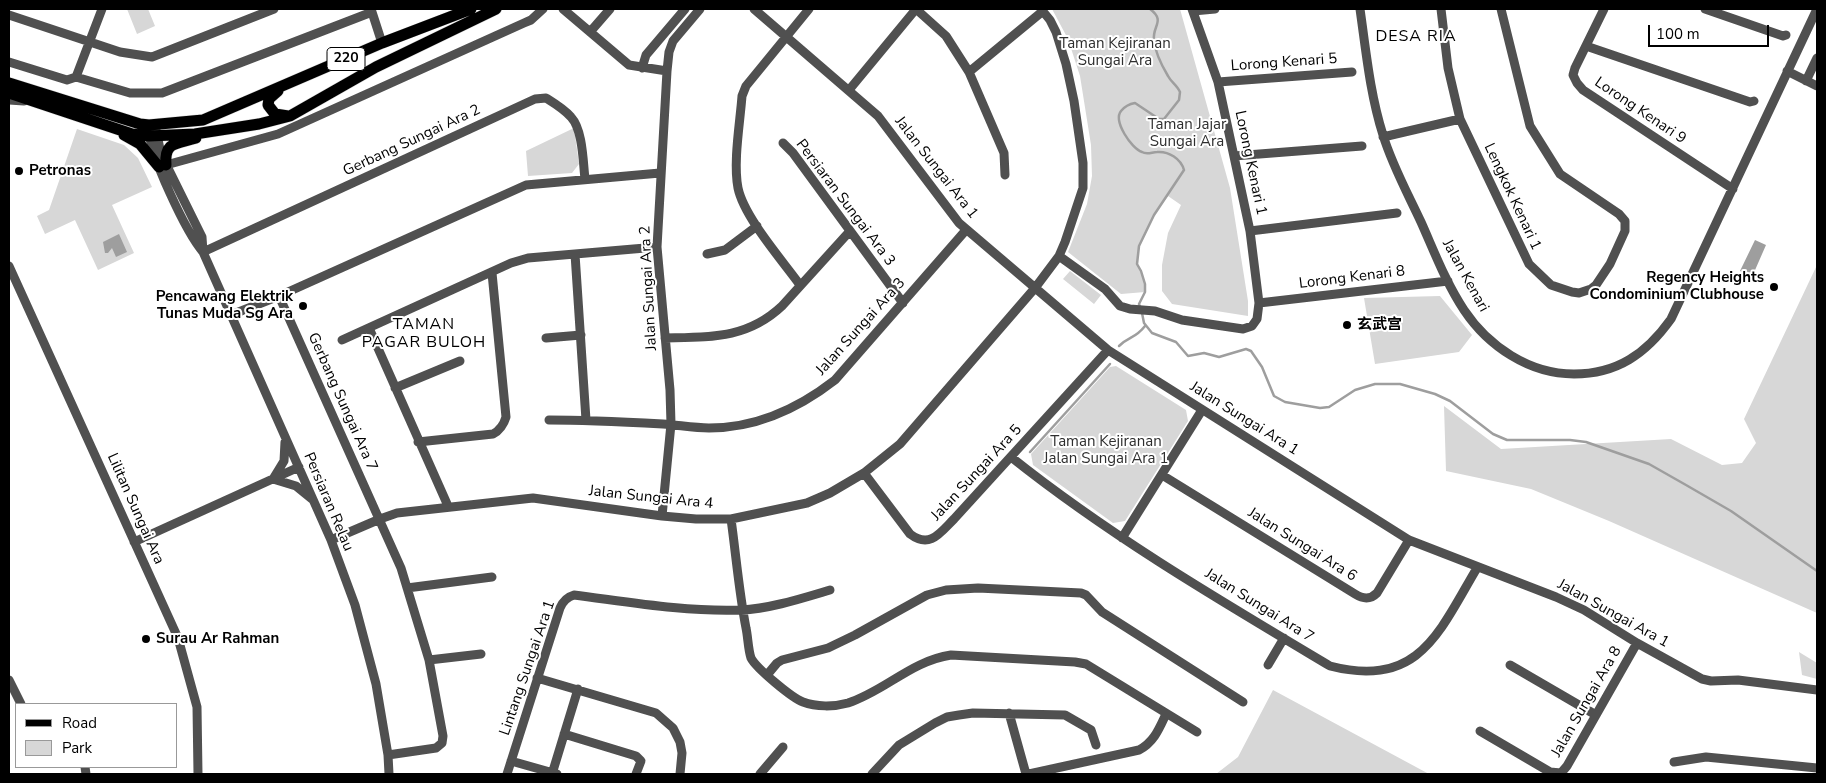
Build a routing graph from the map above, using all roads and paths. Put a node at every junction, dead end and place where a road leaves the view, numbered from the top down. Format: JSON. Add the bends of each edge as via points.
{"nodes":[{"id":1,"x":102,"y":9,"type":"edge"},
{"id":2,"x":274,"y":9,"type":"edge"},
{"id":3,"x":471,"y":9,"type":"edge"},
{"id":4,"x":496,"y":9,"type":"edge"},
{"id":5,"x":543,"y":9,"type":"edge"},
{"id":6,"x":563,"y":9,"type":"edge"},
{"id":7,"x":610,"y":9,"type":"edge"},
{"id":8,"x":685,"y":9,"type":"edge"},
{"id":9,"x":698,"y":9,"type":"edge"},
{"id":10,"x":754,"y":9,"type":"edge"},
{"id":11,"x":809,"y":9,"type":"edge"},
{"id":12,"x":916,"y":9,"type":"edge"},
{"id":13,"x":1215,"y":9,"type":"edge"},
{"id":14,"x":1360,"y":9,"type":"edge"},
{"id":15,"x":1441,"y":9,"type":"edge"},
{"id":16,"x":1501,"y":9,"type":"edge"},
{"id":17,"x":1604,"y":9,"type":"edge"},
{"id":18,"x":1705,"y":9,"type":"edge"},
{"id":19,"x":1817,"y":9,"type":"edge"},
{"id":20,"x":371,"y":10,"type":"edge"},
{"id":21,"x":1042,"y":10,"type":"edge"},
{"id":22,"x":1192,"y":10,"type":"edge"},
{"id":23,"x":9,"y":15,"type":"edge"},
{"id":24,"x":590,"y":32,"type":"junction"},
{"id":25,"x":1786,"y":35,"type":"dead end"},
{"id":26,"x":786,"y":36,"type":"junction"},
{"id":27,"x":90,"y":42,"type":"junction"},
{"id":28,"x":382,"y":43,"type":"junction"},
{"id":29,"x":1586,"y":46,"type":"junction"},
{"id":30,"x":1817,"y":58,"type":"edge"},
{"id":31,"x":9,"y":62,"type":"edge"},
{"id":32,"x":642,"y":68,"type":"junction"},
{"id":33,"x":667,"y":71,"type":"junction"},
{"id":34,"x":969,"y":72,"type":"junction"},
{"id":35,"x":1352,"y":72,"type":"dead end"},
{"id":36,"x":1787,"y":72,"type":"junction"},
{"id":37,"x":76,"y":78,"type":"junction"},
{"id":38,"x":1806,"y":81,"type":"junction"},
{"id":39,"x":1218,"y":82,"type":"junction"},
{"id":40,"x":9,"y":83,"type":"edge"},
{"id":41,"x":290,"y":84,"type":"junction"},
{"id":42,"x":1817,"y":86,"type":"edge"},
{"id":43,"x":849,"y":90,"type":"junction"},
{"id":44,"x":9,"y":93,"type":"edge"},
{"id":45,"x":9,"y":100,"type":"edge"},
{"id":46,"x":32,"y":101,"type":"junction"},
{"id":47,"x":1754,"y":101,"type":"dead end"},
{"id":48,"x":290,"y":116,"type":"junction"},
{"id":49,"x":1460,"y":119,"type":"junction"},
{"id":50,"x":108,"y":126,"type":"junction"},
{"id":51,"x":238,"y":127,"type":"junction"},
{"id":52,"x":152,"y":130,"type":"junction"},
{"id":53,"x":1383,"y":137,"type":"junction"},
{"id":54,"x":783,"y":143,"type":"dead end"},
{"id":55,"x":1362,"y":146,"type":"dead end"},
{"id":56,"x":1234,"y":156,"type":"junction"},
{"id":57,"x":162,"y":166,"type":"junction"},
{"id":58,"x":660,"y":174,"type":"junction"},
{"id":59,"x":1005,"y":175,"type":"dead end"},
{"id":60,"x":585,"y":179,"type":"junction"},
{"id":61,"x":1733,"y":189,"type":"junction"},
{"id":62,"x":1397,"y":213,"type":"dead end"},
{"id":63,"x":757,"y":226,"type":"junction"},
{"id":64,"x":966,"y":230,"type":"junction"},
{"id":65,"x":850,"y":231,"type":"junction"},
{"id":66,"x":1250,"y":231,"type":"junction"},
{"id":67,"x":657,"y":247,"type":"junction"},
{"id":68,"x":203,"y":252,"type":"junction"},
{"id":69,"x":574,"y":254,"type":"junction"},
{"id":70,"x":707,"y":254,"type":"dead end"},
{"id":71,"x":1059,"y":256,"type":"junction"},
{"id":72,"x":9,"y":266,"type":"edge"},
{"id":73,"x":492,"y":273,"type":"junction"},
{"id":74,"x":1448,"y":281,"type":"junction"},
{"id":75,"x":800,"y":285,"type":"junction"},
{"id":76,"x":1034,"y":288,"type":"junction"},
{"id":77,"x":279,"y":296,"type":"junction"},
{"id":78,"x":903,"y":303,"type":"junction"},
{"id":79,"x":1259,"y":303,"type":"junction"},
{"id":80,"x":231,"y":315,"type":"junction"},
{"id":81,"x":369,"y":328,"type":"junction"},
{"id":82,"x":581,"y":335,"type":"junction"},
{"id":83,"x":546,"y":338,"type":"dead end"},
{"id":84,"x":665,"y":338,"type":"junction"},
{"id":85,"x":342,"y":340,"type":"dead end"},
{"id":86,"x":1108,"y":350,"type":"junction"},
{"id":87,"x":460,"y":361,"type":"dead end"},
{"id":88,"x":395,"y":388,"type":"junction"},
{"id":89,"x":1202,"y":410,"type":"junction"},
{"id":90,"x":549,"y":420,"type":"dead end"},
{"id":91,"x":586,"y":420,"type":"junction"},
{"id":92,"x":671,"y":424,"type":"junction"},
{"id":93,"x":285,"y":437,"type":"junction"},
{"id":94,"x":418,"y":442,"type":"junction"},
{"id":95,"x":1011,"y":457,"type":"junction"},
{"id":96,"x":299,"y":467,"type":"junction"},
{"id":97,"x":864,"y":473,"type":"junction"},
{"id":98,"x":1162,"y":475,"type":"junction"},
{"id":99,"x":273,"y":479,"type":"junction"},
{"id":100,"x":314,"y":501,"type":"junction"},
{"id":101,"x":448,"y":506,"type":"junction"},
{"id":102,"x":662,"y":516,"type":"junction"},
{"id":103,"x":731,"y":518,"type":"junction"},
{"id":104,"x":380,"y":519,"type":"junction"},
{"id":105,"x":1122,"y":538,"type":"junction"},
{"id":106,"x":331,"y":540,"type":"junction"},
{"id":107,"x":1408,"y":540,"type":"junction"},
{"id":108,"x":134,"y":542,"type":"junction"},
{"id":109,"x":1477,"y":568,"type":"junction"},
{"id":110,"x":492,"y":577,"type":"dead end"},
{"id":111,"x":407,"y":588,"type":"junction"},
{"id":112,"x":830,"y":590,"type":"dead end"},
{"id":113,"x":743,"y":610,"type":"junction"},
{"id":114,"x":1284,"y":638,"type":"junction"},
{"id":115,"x":1637,"y":643,"type":"junction"},
{"id":116,"x":481,"y":654,"type":"dead end"},
{"id":117,"x":429,"y":660,"type":"junction"},
{"id":118,"x":1268,"y":665,"type":"dead end"},
{"id":119,"x":1510,"y":665,"type":"dead end"},
{"id":120,"x":767,"y":676,"type":"junction"},
{"id":121,"x":537,"y":678,"type":"junction"},
{"id":122,"x":9,"y":680,"type":"edge"},
{"id":123,"x":578,"y":689,"type":"junction"},
{"id":124,"x":1817,"y":690,"type":"edge"},
{"id":125,"x":1243,"y":702,"type":"dead end"},
{"id":126,"x":20,"y":703,"type":"edge"},
{"id":127,"x":1009,"y":713,"type":"junction"},
{"id":128,"x":1166,"y":714,"type":"junction"},
{"id":129,"x":1596,"y":715,"type":"junction"},
{"id":130,"x":1480,"y":731,"type":"dead end"},
{"id":131,"x":1197,"y":732,"type":"dead end"},
{"id":132,"x":564,"y":734,"type":"junction"},
{"id":133,"x":1096,"y":745,"type":"dead end"},
{"id":134,"x":783,"y":746,"type":"dead end"},
{"id":135,"x":388,"y":755,"type":"junction"},
{"id":136,"x":511,"y":761,"type":"junction"},
{"id":137,"x":1674,"y":762,"type":"dead end"},
{"id":138,"x":1817,"y":768,"type":"edge"},
{"id":139,"x":198,"y":774,"type":"edge"},
{"id":140,"x":389,"y":774,"type":"edge"},
{"id":141,"x":507,"y":774,"type":"edge"},
{"id":142,"x":554,"y":774,"type":"edge"},
{"id":143,"x":636,"y":774,"type":"edge"},
{"id":144,"x":680,"y":774,"type":"edge"},
{"id":145,"x":760,"y":774,"type":"edge"},
{"id":146,"x":872,"y":774,"type":"edge"},
{"id":147,"x":1028,"y":774,"type":"edge"}],
"edges":[{"from":1,"to":27,"type":"street"},
{"from":2,"to":27,"type":"street","via":[[152,57]]},
{"from":3,"to":28,"type":"main road","number":"220"},
{"from":4,"to":48,"type":"main road","number":"220","via":[[376,67]]},
{"from":5,"to":57,"type":"street","via":[[531,20],[278,134]]},
{"from":6,"to":24,"type":"street"},
{"from":7,"to":24,"type":"street"},
{"from":8,"to":32,"type":"street","via":[[646,55]]},
{"from":9,"to":33,"type":"street","name":"Jalan Sungai Ara 2","via":[[673,41]]},
{"from":10,"to":26,"type":"street","name":"Jalan Sungai Ara 1"},
{"from":11,"to":26,"type":"street"},
{"from":12,"to":34,"type":"street","via":[[946,36]]},
{"from":12,"to":43,"type":"street"},
{"from":13,"to":22,"type":"street"},
{"from":14,"to":53,"type":"street","name":"Jalan Kenari","via":[[1368,70]]},
{"from":15,"to":49,"type":"street","name":"Lengkok Kenari 1","via":[[1448,68]]},
{"from":16,"to":49,"type":"street","name":"Lengkok Kenari 1","via":[[1530,126],[1560,174],[1625,221],[1625,231],[1610,264],[1591,289],[1579,293],[1551,285],[1529,264]]},
{"from":17,"to":29,"type":"street","name":"Lorong Kenari 9"},
{"from":18,"to":25,"type":"street"},
{"from":19,"to":36,"type":"street","name":"Jalan Kenari"},
{"from":20,"to":28,"type":"street"},
{"from":20,"to":37,"type":"street","via":[[162,93],[130,93]]},
{"from":21,"to":34,"type":"street"},
{"from":21,"to":71,"type":"street","name":"Jalan Sungai Ara 4","via":[[1056,32],[1066,64],[1083,163],[1082,195]]},
{"from":22,"to":39,"type":"street","name":"Lorong Kenari 1"},
{"from":23,"to":27,"type":"street"},
{"from":24,"to":32,"type":"street","via":[[623,61]]},
{"from":26,"to":43,"type":"street","name":"Jalan Sungai Ara 1"},
{"from":26,"to":63,"type":"street","via":[[752,77],[742,96],[736,173],[745,209]]},
{"from":27,"to":37,"type":"street"},
{"from":28,"to":41,"type":"main road","number":"220"},
{"from":29,"to":47,"type":"street"},
{"from":29,"to":61,"type":"street","name":"Lorong Kenari 9","via":[[1574,75],[1583,90]]},
{"from":30,"to":38,"type":"street"},
{"from":31,"to":37,"type":"street","via":[[67,80]]},
{"from":32,"to":33,"type":"street"},
{"from":33,"to":58,"type":"street","name":"Jalan Sungai Ara 2"},
{"from":34,"to":59,"type":"street","via":[[1004,153]]},
{"from":35,"to":39,"type":"street","name":"Lorong Kenari 5"},
{"from":36,"to":38,"type":"street"},
{"from":36,"to":61,"type":"street","name":"Jalan Kenari"},
{"from":38,"to":42,"type":"street"},
{"from":39,"to":56,"type":"street","name":"Lorong Kenari 1"},
{"from":40,"to":52,"type":"main road","number":"220"},
{"from":41,"to":48,"type":"main road","via":[[273,94],[268,104],[275,114]]},
{"from":41,"to":52,"type":"main road","number":"220","via":[[204,120]]},
{"from":43,"to":64,"type":"street","name":"Jalan Sungai Ara 1","via":[[878,116]]},
{"from":44,"to":46,"type":"main road","number":"220"},
{"from":45,"to":46,"type":"street"},
{"from":46,"to":50,"type":"main road","number":"220"},
{"from":48,"to":51,"type":"main road","number":"220"},
{"from":49,"to":53,"type":"street"},
{"from":50,"to":52,"type":"main road","number":"220","via":[[132,134]]},
{"from":50,"to":57,"type":"main road","via":[[140,144]]},
{"from":51,"to":52,"type":"main road","number":"220","via":[[194,134]]},
{"from":51,"to":57,"type":"main road","via":[[172,146],[165,153]]},
{"from":52,"to":57,"type":"street","name":"Persiaran Relau","via":[[152,150]]},
{"from":53,"to":74,"type":"street","name":"Jalan Kenari"},
{"from":54,"to":65,"type":"street","name":"Persiaran Sungai Ara 3"},
{"from":55,"to":56,"type":"street"},
{"from":56,"to":66,"type":"street","name":"Lorong Kenari 1"},
{"from":57,"to":68,"type":"street","name":"Persiaran Relau","via":[[194,241]]},
{"from":58,"to":60,"type":"street"},
{"from":58,"to":67,"type":"street","name":"Jalan Sungai Ara 2"},
{"from":60,"to":68,"type":"street","name":"Gerbang Sungai Ara 2","via":[[577,124],[546,98],[535,99]]},
{"from":60,"to":77,"type":"street","via":[[526,184]]},
{"from":61,"to":74,"type":"street","name":"Jalan Kenari","via":[[1671,320],[1649,346],[1611,369],[1587,374],[1562,374],[1517,360],[1479,330]]},
{"from":62,"to":66,"type":"street"},
{"from":63,"to":70,"type":"street","via":[[725,250]]},
{"from":63,"to":75,"type":"street"},
{"from":64,"to":76,"type":"street","name":"Jalan Sungai Ara 1"},
{"from":64,"to":78,"type":"street","name":"Jalan Sungai Ara 3"},
{"from":65,"to":75,"type":"street"},
{"from":65,"to":78,"type":"street","name":"Persiaran Sungai Ara 3"},
{"from":66,"to":79,"type":"street","name":"Lorong Kenari 1"},
{"from":67,"to":69,"type":"street"},
{"from":67,"to":84,"type":"street","name":"Jalan Sungai Ara 2"},
{"from":68,"to":80,"type":"street","name":"Persiaran Relau"},
{"from":69,"to":73,"type":"street","via":[[528,258]]},
{"from":69,"to":82,"type":"street"},
{"from":71,"to":76,"type":"street","name":"Jalan Sungai Ara 4"},
{"from":71,"to":79,"type":"street","name":"Lorong Kenari 1","via":[[1105,289],[1120,306],[1130,309],[1147,309],[1182,320],[1243,329],[1252,326],[1257,319]]},
{"from":72,"to":108,"type":"street","name":"Lilitan Sungai Ara"},
{"from":73,"to":81,"type":"street"},
{"from":73,"to":94,"type":"street","via":[[505,421],[493,434]]},
{"from":74,"to":79,"type":"street","name":"Lorong Kenari 8"},
{"from":75,"to":84,"type":"street","via":[[771,315],[751,327],[714,336]]},
{"from":76,"to":86,"type":"street","name":"Jalan Sungai Ara 1"},
{"from":76,"to":97,"type":"street","name":"Jalan Sungai Ara 4","via":[[900,444]]},
{"from":77,"to":80,"type":"street"},
{"from":77,"to":104,"type":"street","name":"Gerbang Sungai Ara 7"},
{"from":78,"to":92,"type":"street","name":"Jalan Sungai Ara 3","via":[[835,380],[794,407],[766,419],[728,427]]},
{"from":80,"to":93,"type":"street","name":"Persiaran Relau"},
{"from":81,"to":85,"type":"street"},
{"from":81,"to":88,"type":"street"},
{"from":82,"to":83,"type":"street"},
{"from":82,"to":91,"type":"street"},
{"from":84,"to":92,"type":"street","name":"Jalan Sungai Ara 2"},
{"from":86,"to":89,"type":"street","name":"Jalan Sungai Ara 1"},
{"from":86,"to":95,"type":"street","name":"Jalan Sungai Ara 5"},
{"from":87,"to":88,"type":"street"},
{"from":88,"to":94,"type":"street"},
{"from":89,"to":98,"type":"street"},
{"from":89,"to":107,"type":"street","name":"Jalan Sungai Ara 1"},
{"from":90,"to":91,"type":"street","name":"Jalan Sungai Ara 3"},
{"from":91,"to":92,"type":"street","name":"Jalan Sungai Ara 3"},
{"from":92,"to":102,"type":"street","name":"Jalan Sungai Ara 2"},
{"from":93,"to":96,"type":"street","name":"Persiaran Relau"},
{"from":93,"to":99,"type":"street","via":[[284,461]]},
{"from":94,"to":101,"type":"street"},
{"from":95,"to":97,"type":"street","name":"Jalan Sungai Ara 5","via":[[954,519],[930,540],[916,539],[910,534]]},
{"from":95,"to":105,"type":"street","name":"Jalan Sungai Ara 7"},
{"from":96,"to":99,"type":"street"},
{"from":96,"to":100,"type":"street","name":"Persiaran Relau"},
{"from":97,"to":103,"type":"street","name":"Jalan Sungai Ara 4","via":[[807,503]]},
{"from":98,"to":105,"type":"street"},
{"from":98,"to":107,"type":"street","name":"Jalan Sungai Ara 6","via":[[1363,598],[1377,593]]},
{"from":99,"to":100,"type":"street","via":[[296,486]]},
{"from":99,"to":108,"type":"street"},
{"from":100,"to":106,"type":"street","name":"Persiaran Relau"},
{"from":101,"to":102,"type":"street","name":"Jalan Sungai Ara 4","via":[[533,498]]},
{"from":101,"to":104,"type":"street","name":"Jalan Sungai Ara 4","via":[[397,513]]},
{"from":102,"to":103,"type":"street","name":"Jalan Sungai Ara 4"},
{"from":103,"to":113,"type":"street"},
{"from":104,"to":106,"type":"street","name":"Jalan Sungai Ara 4"},
{"from":104,"to":111,"type":"street","name":"Gerbang Sungai Ara 7"},
{"from":105,"to":114,"type":"street","name":"Jalan Sungai Ara 7"},
{"from":106,"to":135,"type":"street","name":"Persiaran Relau","via":[[364,637]]},
{"from":107,"to":109,"type":"street","name":"Jalan Sungai Ara 1"},
{"from":108,"to":139,"type":"street","name":"Lilitan Sungai Ara","via":[[178,638],[196,700]]},
{"from":109,"to":114,"type":"street","name":"Jalan Sungai Ara 7","via":[[1428,646],[1414,657],[1386,670],[1350,671],[1330,666]]},
{"from":109,"to":115,"type":"street","name":"Jalan Sungai Ara 1","via":[[1563,600]]},
{"from":110,"to":111,"type":"street"},
{"from":111,"to":117,"type":"street","name":"Gerbang Sungai Ara 7"},
{"from":112,"to":113,"type":"street","name":"Lintang Sungai Ara 1"},
{"from":113,"to":120,"type":"street","via":[[751,657]]},
{"from":113,"to":121,"type":"street","name":"Lintang Sungai Ara 1","via":[[682,609],[570,596],[562,603]]},
{"from":114,"to":118,"type":"street"},
{"from":115,"to":124,"type":"street","name":"Jalan Sungai Ara 1","via":[[1702,679]]},
{"from":115,"to":129,"type":"street","name":"Jalan Sungai Ara 8"},
{"from":116,"to":117,"type":"street"},
{"from":117,"to":135,"type":"street","name":"Gerbang Sungai Ara 7","via":[[442,744],[436,748]]},
{"from":119,"to":129,"type":"street"},
{"from":120,"to":125,"type":"street","via":[[782,660],[828,648],[936,592],[978,588],[1081,593],[1102,612]]},
{"from":120,"to":128,"type":"street","via":[[802,702],[823,706],[846,704],[866,696],[934,658],[1075,662],[1086,664]]},
{"from":121,"to":123,"type":"street"},
{"from":121,"to":136,"type":"street","name":"Lintang Sungai Ara 1"},
{"from":122,"to":126,"type":"street"},
{"from":123,"to":132,"type":"street"},
{"from":123,"to":144,"type":"street","via":[[656,713],[673,728],[680,742]]},
{"from":127,"to":133,"type":"street","via":[[1065,715],[1091,730]]},
{"from":127,"to":146,"type":"street","via":[[947,717],[900,745]]},
{"from":127,"to":147,"type":"street"},
{"from":128,"to":131,"type":"street"},
{"from":128,"to":147,"type":"street","via":[[1151,742],[1139,750]]},
{"from":129,"to":130,"type":"street","name":"Jalan Sungai Ara 8","via":[[1561,773],[1550,772]]},
{"from":132,"to":142,"type":"street"},
{"from":132,"to":143,"type":"street","via":[[636,756],[640,761]]},
{"from":134,"to":145,"type":"street"},
{"from":135,"to":140,"type":"street","name":"Persiaran Relau"},
{"from":136,"to":141,"type":"street","name":"Lintang Sungai Ara 1"},
{"from":136,"to":142,"type":"street"},
{"from":137,"to":138,"type":"street","via":[[1706,757]]}]}
